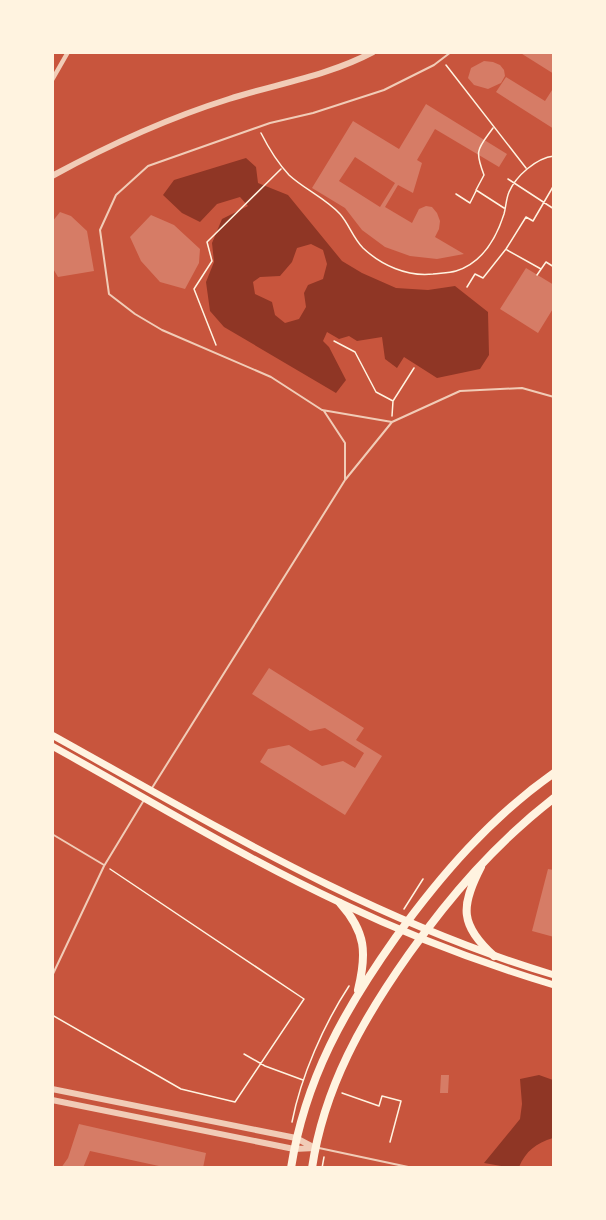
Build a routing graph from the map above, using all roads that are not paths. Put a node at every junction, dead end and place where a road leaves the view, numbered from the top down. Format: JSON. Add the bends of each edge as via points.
{"nodes":[{"id":1,"x":68,"y":52,"type":"edge"},
{"id":2,"x":373,"y":52,"type":"edge"},
{"id":3,"x":451,"y":52,"type":"edge"},
{"id":4,"x":52,"y":80,"type":"edge"},
{"id":5,"x":52,"y":176,"type":"edge"},
{"id":6,"x":554,"y":397,"type":"edge"},
{"id":7,"x":322,"y":410,"type":"junction"},
{"id":8,"x":392,"y":422,"type":"junction"},
{"id":9,"x":345,"y":480,"type":"junction"},
{"id":10,"x":52,"y":735,"type":"edge"},
{"id":11,"x":52,"y":746,"type":"edge"},
{"id":12,"x":554,"y":773,"type":"edge"},
{"id":13,"x":151,"y":789,"type":"junction"},
{"id":14,"x":146,"y":797,"type":"junction"},
{"id":15,"x":554,"y":798,"type":"edge"},
{"id":16,"x":52,"y":834,"type":"edge"},
{"id":17,"x":485,"y":859,"type":"junction"},
{"id":18,"x":104,"y":866,"type":"junction"},
{"id":19,"x":340,"y":903,"type":"junction"},
{"id":20,"x":407,"y":922,"type":"junction"},
{"id":21,"x":401,"y":930,"type":"junction"},
{"id":22,"x":426,"y":930,"type":"junction"},
{"id":23,"x":420,"y":938,"type":"junction"},
{"id":24,"x":494,"y":956,"type":"junction"},
{"id":25,"x":554,"y":975,"type":"edge"},
{"id":26,"x":52,"y":976,"type":"edge"},
{"id":27,"x":554,"y":985,"type":"edge"},
{"id":28,"x":357,"y":995,"type":"junction"},
{"id":29,"x":52,"y":1089,"type":"edge"},
{"id":30,"x":52,"y":1100,"type":"edge"},
{"id":31,"x":296,"y":1138,"type":"junction"},
{"id":32,"x":315,"y":1148,"type":"junction"},
{"id":33,"x":294,"y":1149,"type":"junction"},
{"id":34,"x":291,"y":1167,"type":"edge"},
{"id":35,"x":312,"y":1167,"type":"edge"},
{"id":36,"x":413,"y":1167,"type":"edge"}],
"edges":[{"from":1,"to":4,"type":"street"},
{"from":2,"to":5,"type":"street","via":[[338,67],[191,112]]},
{"from":3,"to":7,"type":"lane","via":[[384,90],[258,127],[148,166],[116,195],[100,230],[110,294],[162,330],[272,377]]},
{"from":6,"to":8,"type":"lane","via":[[522,388],[460,391]]},
{"from":7,"to":8,"type":"lane"},
{"from":7,"to":9,"type":"lane","via":[[345,443]]},
{"from":8,"to":9,"type":"lane"},
{"from":9,"to":13,"type":"lane"},
{"from":10,"to":13,"type":"main road"},
{"from":11,"to":14,"type":"main road"},
{"from":12,"to":20,"type":"main road","via":[[486,829]]},
{"from":13,"to":20,"type":"main road","via":[[303,874]]},
{"from":14,"to":18,"type":"lane"},
{"from":14,"to":19,"type":"main road"},
{"from":15,"to":17,"type":"main road"},
{"from":16,"to":18,"type":"lane"},
{"from":17,"to":22,"type":"main road"},
{"from":17,"to":24,"type":"main road","via":[[469,896],[466,917],[476,938]]},
{"from":18,"to":26,"type":"lane"},
{"from":19,"to":21,"type":"main road"},
{"from":19,"to":28,"type":"main road","via":[[357,924],[363,944]]},
{"from":20,"to":21,"type":"main road"},
{"from":20,"to":22,"type":"main road"},
{"from":21,"to":23,"type":"main road"},
{"from":21,"to":28,"type":"main road"},
{"from":22,"to":23,"type":"main road"},
{"from":22,"to":24,"type":"main road"},
{"from":23,"to":27,"type":"main road"},
{"from":23,"to":32,"type":"main road","via":[[346,1056]]},
{"from":24,"to":25,"type":"main road"},
{"from":28,"to":31,"type":"main road","via":[[327,1047]]},
{"from":29,"to":31,"type":"street"},
{"from":30,"to":33,"type":"street"},
{"from":31,"to":32,"type":"street"},
{"from":31,"to":33,"type":"main road"},
{"from":32,"to":33,"type":"street"},
{"from":32,"to":35,"type":"main road"},
{"from":32,"to":36,"type":"lane"},
{"from":33,"to":34,"type":"main road"}]}
